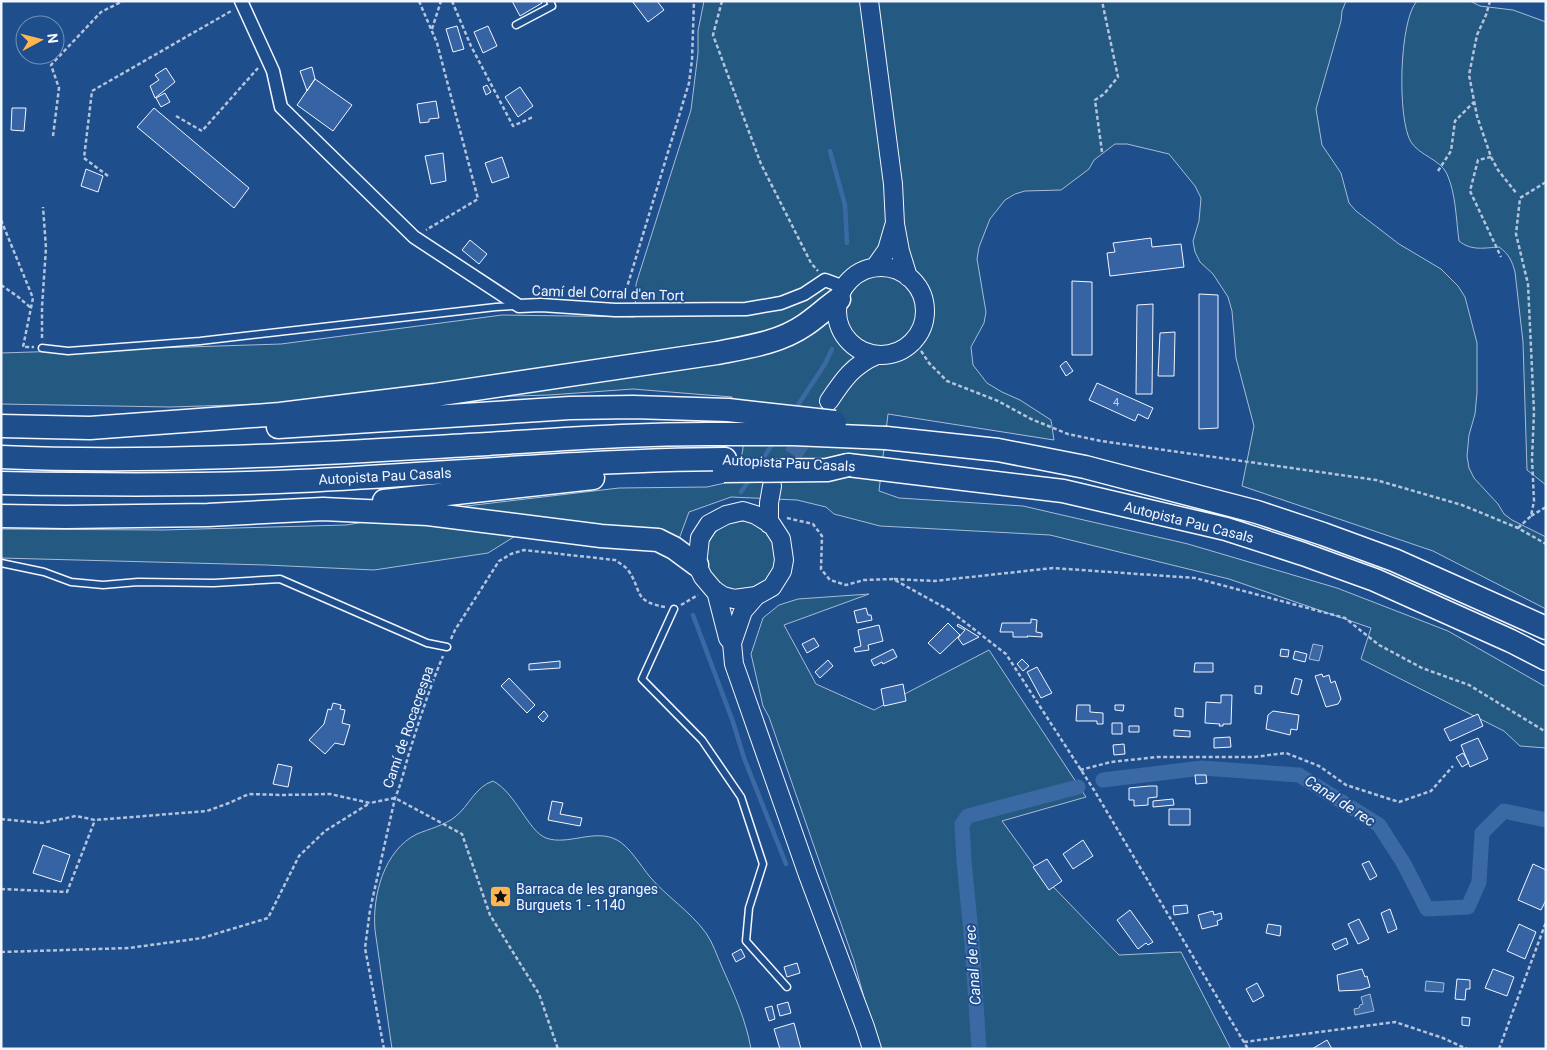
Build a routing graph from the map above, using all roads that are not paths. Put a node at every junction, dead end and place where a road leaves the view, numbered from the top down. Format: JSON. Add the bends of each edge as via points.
{"nodes":[{"id":1,"x":550,"y":1,"type":"edge"},
{"id":2,"x":869,"y":1,"type":"edge"},
{"id":3,"x":242,"y":3,"type":"edge"},
{"id":4,"x":516,"y":25,"type":"dead end"},
{"id":5,"x":895,"y":224,"type":"junction"},
{"id":6,"x":875,"y":268,"type":"junction"},
{"id":7,"x":908,"y":276,"type":"junction"},
{"id":8,"x":841,"y":293,"type":"junction"},
{"id":9,"x":519,"y":306,"type":"junction"},
{"id":10,"x":851,"y":343,"type":"junction"},
{"id":11,"x":42,"y":348,"type":"road end"},
{"id":12,"x":877,"y":355,"type":"junction"},
{"id":13,"x":846,"y":375,"type":"junction"},
{"id":14,"x":829,"y":401,"type":"dead end"},
{"id":15,"x":1,"y":426,"type":"edge"},
{"id":16,"x":90,"y":428,"type":"junction"},
{"id":17,"x":887,"y":433,"type":"junction"},
{"id":18,"x":1,"y":457,"type":"edge"},
{"id":19,"x":724,"y":465,"type":"junction"},
{"id":20,"x":1,"y":483,"type":"edge"},
{"id":21,"x":323,"y":510,"type":"junction"},
{"id":22,"x":748,"y":512,"type":"junction"},
{"id":23,"x":1,"y":516,"type":"edge"},
{"id":24,"x":772,"y":526,"type":"junction"},
{"id":25,"x":1,"y":563,"type":"edge"},
{"id":26,"x":697,"y":565,"type":"junction"},
{"id":27,"x":716,"y":591,"type":"junction"},
{"id":28,"x":756,"y":596,"type":"junction"},
{"id":29,"x":674,"y":609,"type":"dead end"},
{"id":30,"x":1546,"y":628,"type":"edge"},
{"id":31,"x":732,"y":643,"type":"junction"},
{"id":32,"x":447,"y":648,"type":"road end"},
{"id":33,"x":1546,"y":660,"type":"edge"},
{"id":34,"x":787,"y":987,"type":"dead end"},
{"id":35,"x":872,"y":1049,"type":"edge"}],
"edges":[{"from":1,"to":4,"type":"lane","via":[[552,6]]},
{"from":2,"to":5,"type":"street","via":[[893,184]]},
{"from":3,"to":9,"type":"street","name":"Camí del Corral d'en Tort","via":[[273,70],[281,107],[414,237]]},
{"from":5,"to":6,"type":"street","via":[[887,250]]},
{"from":5,"to":7,"type":"street"},
{"from":6,"to":7,"type":"street","via":[[896,270]]},
{"from":6,"to":8,"type":"street","via":[[852,278]]},
{"from":7,"to":12,"type":"street","via":[[922,295],[924,319],[921,330],[898,352]]},
{"from":8,"to":9,"type":"street","name":"Camí del Corral d'en Tort","via":[[825,280],[804,294],[764,307],[619,310]]},
{"from":8,"to":10,"type":"street","via":[[837,315],[841,330]]},
{"from":8,"to":16,"type":"highway","via":[[805,325],[760,345],[717,353],[289,413]]},
{"from":9,"to":11,"type":"lane","via":[[200,341],[68,352]]},
{"from":10,"to":12,"type":"street"},
{"from":10,"to":13,"type":"street","via":[[844,370]]},
{"from":12,"to":13,"type":"street","via":[[863,361]]},
{"from":13,"to":14,"type":"street"},
{"from":15,"to":16,"type":"highway"},
{"from":16,"to":17,"type":"highway","bridge":true,"via":[[305,427],[570,408],[642,407],[728,410]]},
{"from":17,"to":18,"type":"highway","name":"Autopista Pau Casals","bridge":true,"via":[[667,433],[137,460]]},
{"from":17,"to":30,"type":"highway","name":"Autopista Pau Casals","via":[[1085,467],[1258,512],[1394,560]]},
{"from":19,"to":20,"type":"highway","name":"Autopista Pau Casals","via":[[652,460],[298,481],[132,486]]},
{"from":19,"to":21,"type":"highway"},
{"from":19,"to":33,"type":"highway","name":"Autopista Pau Casals","via":[[799,461],[1063,491],[1226,529],[1375,580]]},
{"from":21,"to":23,"type":"highway","via":[[198,515]]},
{"from":21,"to":26,"type":"highway","via":[[428,514],[658,540]]},
{"from":22,"to":24,"type":"street"},
{"from":22,"to":24,"type":"street","via":[[766,488],[772,486],[769,504]]},
{"from":22,"to":26,"type":"street","via":[[726,515],[709,524],[700,538]]},
{"from":24,"to":28,"type":"street","via":[[783,547],[782,570],[772,587]]},
{"from":25,"to":32,"type":"lane","via":[[44,572],[71,582],[103,585],[280,578],[427,644]]},
{"from":26,"to":27,"type":"street"},
{"from":27,"to":28,"type":"street","via":[[734,599]]},
{"from":27,"to":31,"type":"street"},
{"from":28,"to":31,"type":"street","via":[[743,610]]},
{"from":29,"to":34,"type":"lane","via":[[642,679],[702,740],[741,797],[763,864],[749,908],[746,942]]},
{"from":31,"to":35,"type":"street","via":[[734,664],[747,705]]}]}
